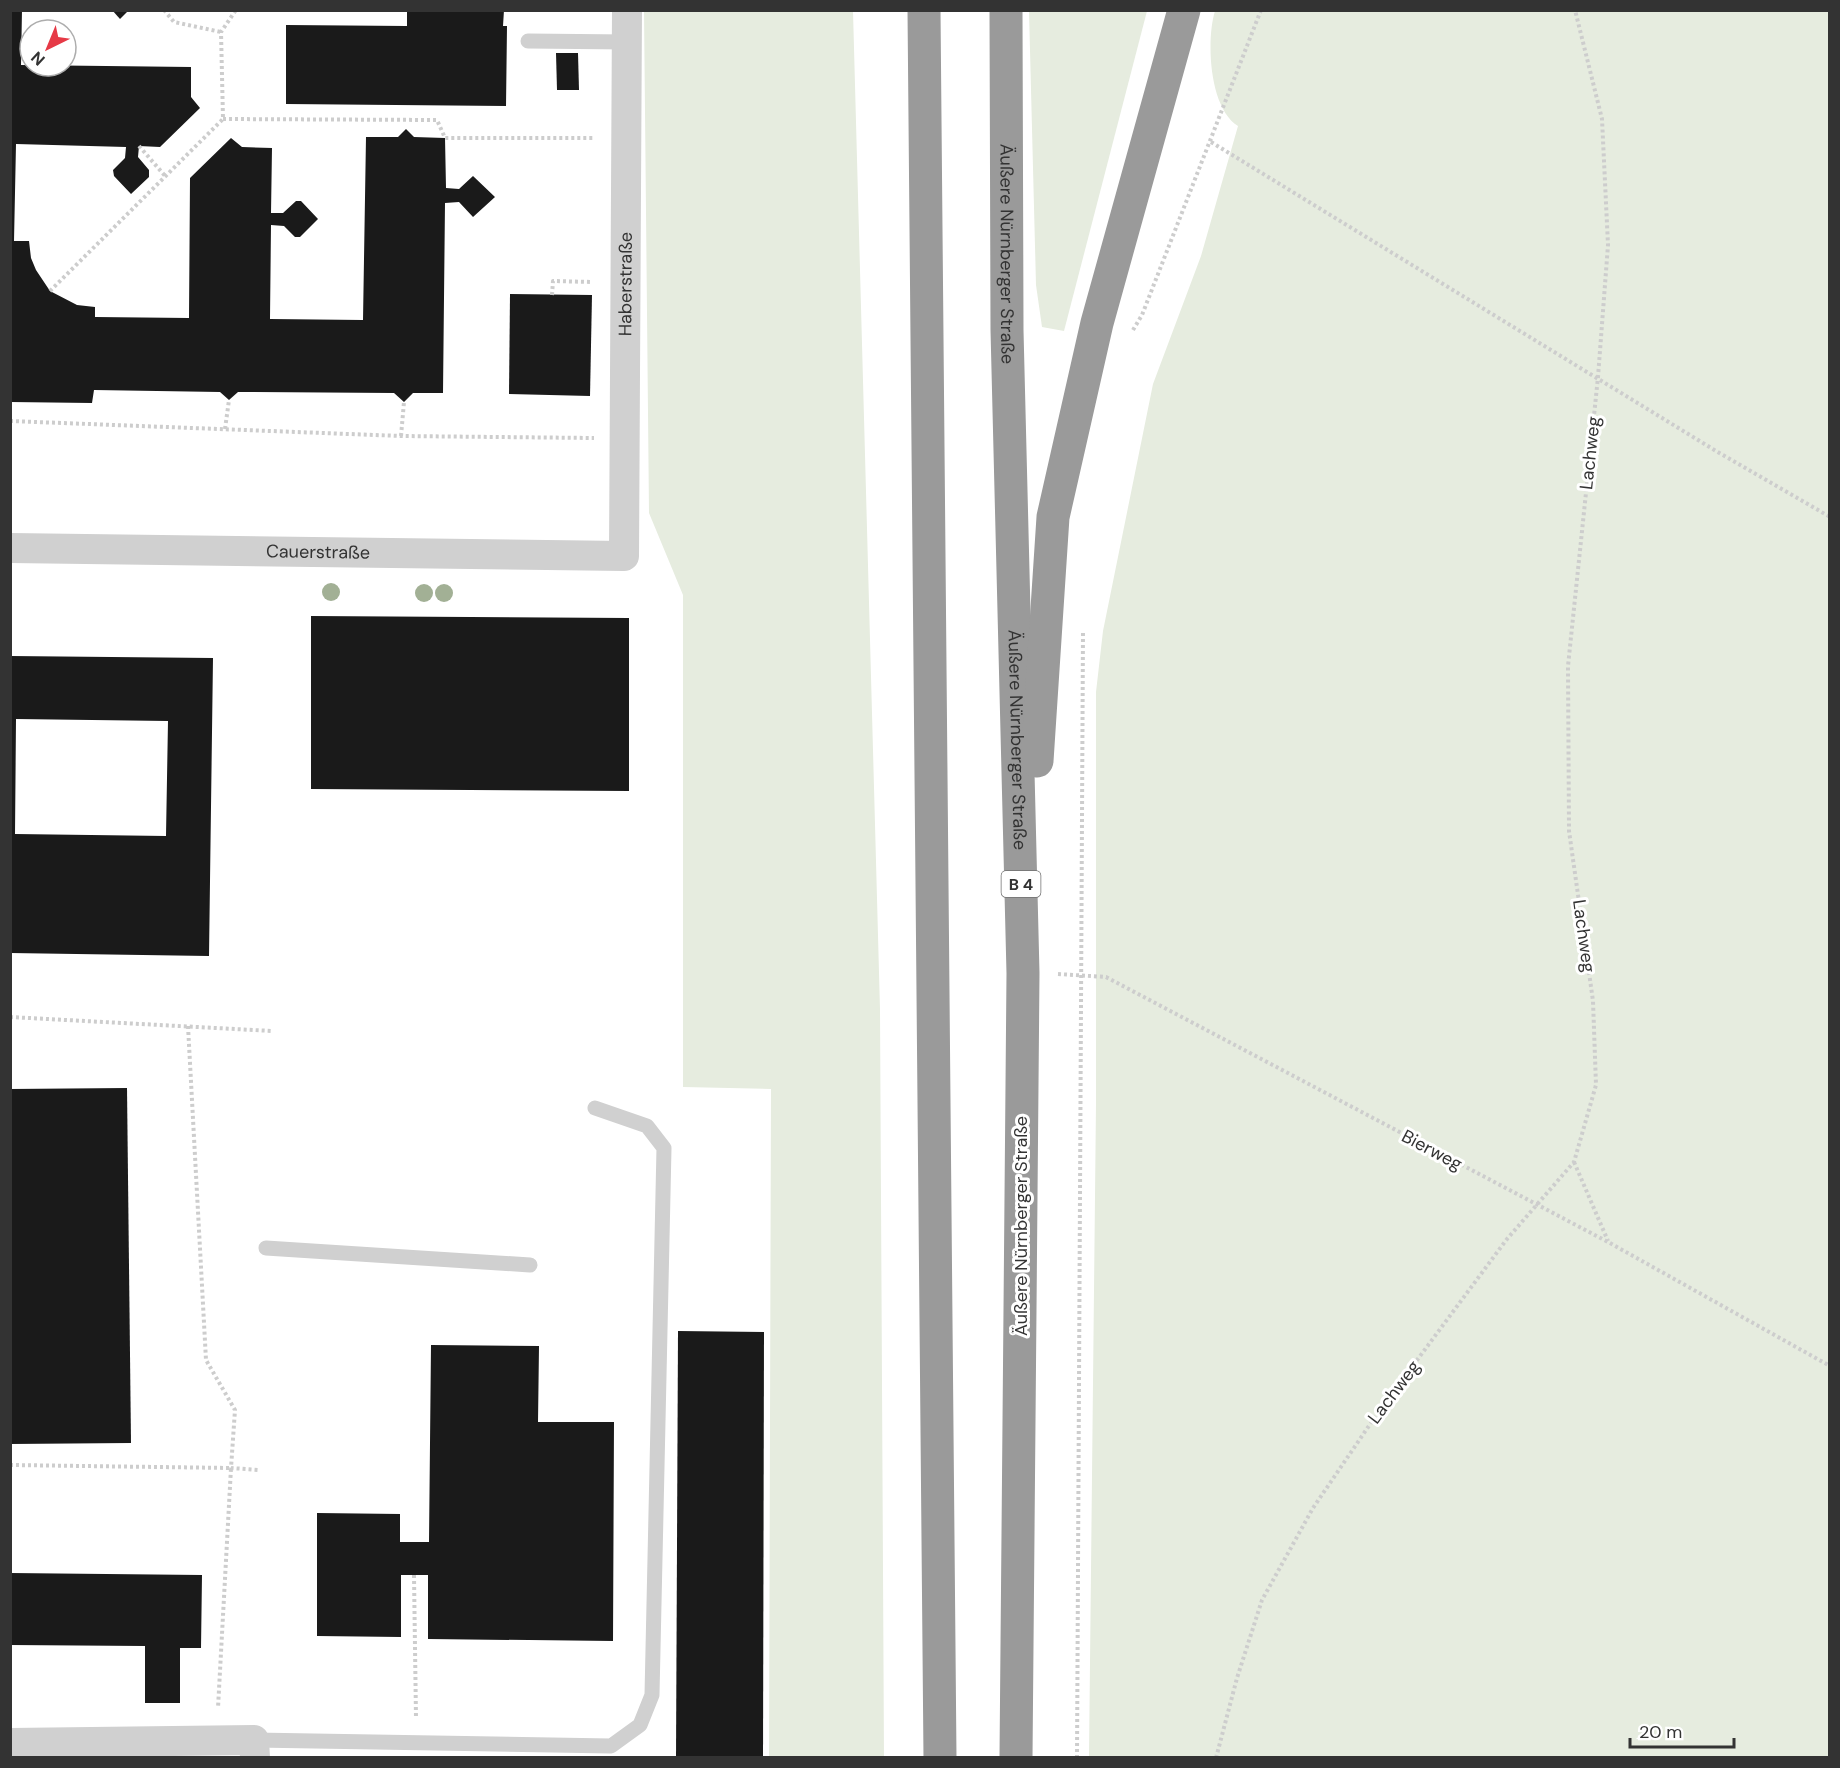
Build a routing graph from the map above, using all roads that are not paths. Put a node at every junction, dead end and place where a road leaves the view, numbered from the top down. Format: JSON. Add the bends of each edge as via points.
{"nodes":[{"id":1,"x":627,"y":10,"type":"edge"},
{"id":2,"x":924,"y":10,"type":"edge"},
{"id":3,"x":1006,"y":10,"type":"edge"},
{"id":4,"x":1184,"y":10,"type":"edge"},
{"id":5,"x":528,"y":41,"type":"dead end"},
{"id":6,"x":628,"y":42,"type":"junction"},
{"id":7,"x":10,"y":548,"type":"edge"},
{"id":8,"x":624,"y":556,"type":"joint"},
{"id":9,"x":1023,"y":973,"type":"junction"},
{"id":10,"x":594,"y":1108,"type":"dead end"},
{"id":11,"x":266,"y":1248,"type":"dead end"},
{"id":12,"x":530,"y":1265,"type":"dead end"},
{"id":13,"x":10,"y":1743,"type":"edge"},
{"id":14,"x":255,"y":1749,"type":"edge"},
{"id":15,"x":940,"y":1758,"type":"edge"},
{"id":16,"x":1016,"y":1758,"type":"edge"}],
"edges":[{"from":1,"to":6,"type":"street","name":"Haberstraße"},
{"from":2,"to":15,"type":"highway"},
{"from":3,"to":9,"type":"highway","name":"Äußere Nürnberger Straße","number":"B 4","via":[[1007,330]]},
{"from":4,"to":9,"type":"highway","via":[[1098,323],[1053,517]]},
{"from":5,"to":6,"type":"lane"},
{"from":6,"to":8,"type":"street","name":"Haberstraße"},
{"from":7,"to":8,"type":"street","name":"Cauerstraße"},
{"from":9,"to":16,"type":"highway","name":"Äußere Nürnberger Straße","number":"B 4"},
{"from":10,"to":14,"type":"lane","via":[[647,1126],[664,1148],[652,1695],[640,1725],[611,1746],[417,1743]]},
{"from":11,"to":12,"type":"lane"},
{"from":13,"to":14,"type":"street"}]}
